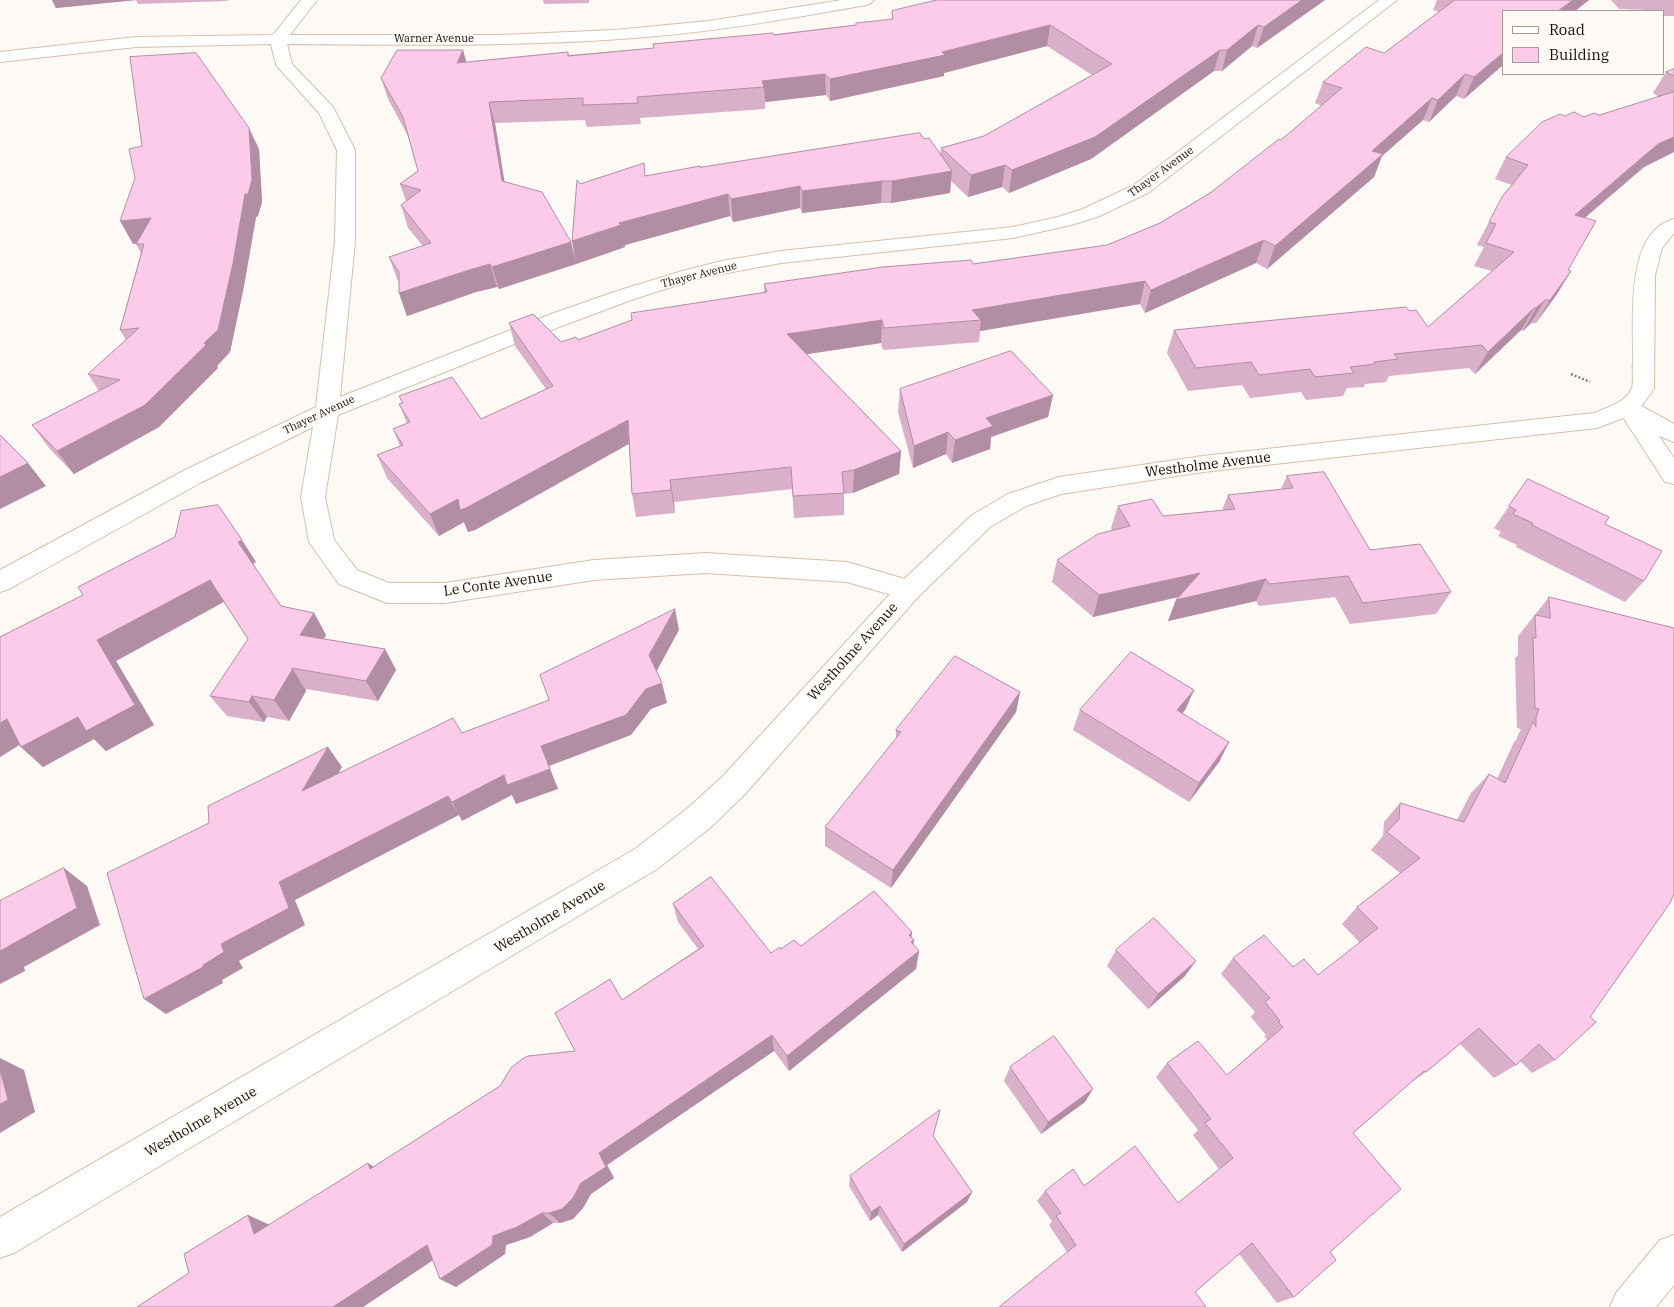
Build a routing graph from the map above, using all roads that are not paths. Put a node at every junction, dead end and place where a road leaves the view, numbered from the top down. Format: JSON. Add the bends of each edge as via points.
{"nodes":[{"id":1,"x":309,"y":0,"type":"edge"},
{"id":2,"x":866,"y":0,"type":"edge"},
{"id":3,"x":1389,"y":0,"type":"edge"},
{"id":4,"x":278,"y":39,"type":"junction"},
{"id":5,"x":0,"y":58,"type":"edge"},
{"id":6,"x":1674,"y":225,"type":"edge"},
{"id":7,"x":1628,"y":408,"type":"junction"},
{"id":8,"x":327,"y":412,"type":"junction"},
{"id":9,"x":1674,"y":434,"type":"edge"},
{"id":10,"x":1674,"y":476,"type":"edge"},
{"id":11,"x":0,"y":582,"type":"edge"},
{"id":12,"x":909,"y":590,"type":"junction"},
{"id":13,"x":0,"y":1240,"type":"edge"},
{"id":14,"x":1674,"y":1254,"type":"edge"},
{"id":15,"x":1630,"y":1307,"type":"edge"}],
"edges":[{"from":1,"to":4,"type":"street"},
{"from":2,"to":4,"type":"street","name":"Warner Avenue","via":[[780,17],[616,35],[529,39]]},
{"from":3,"to":8,"type":"street","name":"Thayer Avenue","via":[[1141,189],[1096,212],[1021,232],[786,256],[693,274],[600,304],[376,389]]},
{"from":4,"to":5,"type":"street","name":"Warner Avenue","via":[[90,45]]},
{"from":4,"to":8,"type":"street","name":"Le Conte Avenue","via":[[284,65],[327,111],[346,150],[345,241]]},
{"from":6,"to":7,"type":"street","via":[[1665,230],[1652,248],[1646,275],[1642,388]]},
{"from":7,"to":9,"type":"street"},
{"from":7,"to":10,"type":"street"},
{"from":7,"to":12,"type":"street","name":"Westholme Avenue","via":[[1597,420],[1203,464],[1059,486],[1017,500],[981,521]]},
{"from":8,"to":11,"type":"street","name":"Thayer Avenue","via":[[261,442]]},
{"from":8,"to":12,"type":"street","name":"Le Conte Avenue","via":[[313,497],[322,542],[348,577],[387,593],[445,593],[594,570],[705,564],[847,572]]},
{"from":12,"to":13,"type":"street","name":"Westholme Avenue","via":[[735,784],[699,818],[646,859]]},
{"from":14,"to":15,"type":"street"}]}
